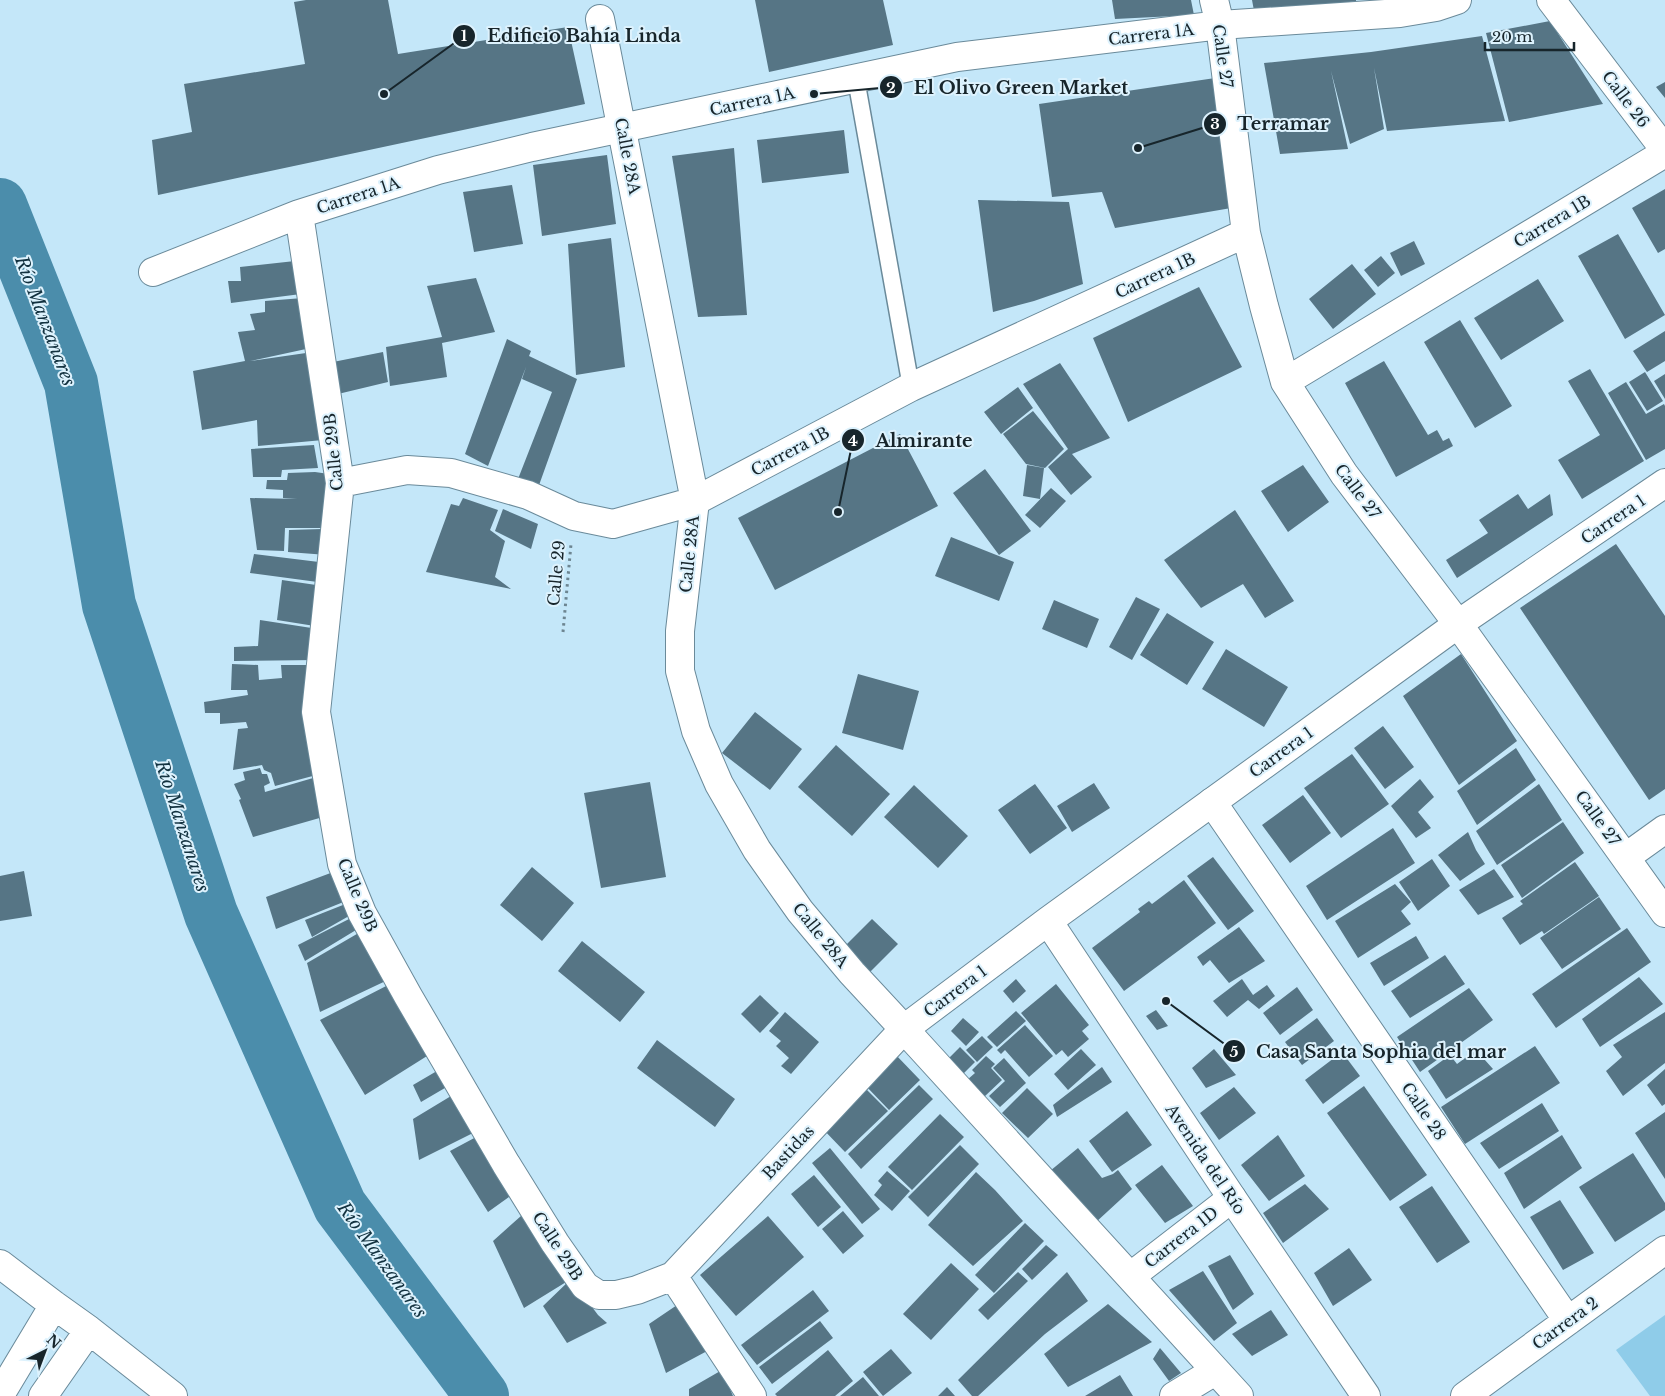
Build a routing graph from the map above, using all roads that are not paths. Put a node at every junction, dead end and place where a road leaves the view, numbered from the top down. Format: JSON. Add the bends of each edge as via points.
{"nodes":[{"id":1,"x":1457,"y":0,"type":"edge"},
{"id":2,"x":1551,"y":0,"type":"edge"},
{"id":3,"x":1217,"y":13,"type":"edge"},
{"id":4,"x":600,"y":19,"type":"dead end"},
{"id":5,"x":856,"y":79,"type":"junction"},
{"id":6,"x":623,"y":128,"type":"junction"},
{"id":7,"x":1665,"y":151,"type":"edge"},
{"id":8,"x":299,"y":214,"type":"junction"},
{"id":9,"x":1246,"y":233,"type":"junction"},
{"id":10,"x":153,"y":272,"type":"dead end"},
{"id":11,"x":1285,"y":382,"type":"junction"},
{"id":12,"x":911,"y":387,"type":"junction"},
{"id":13,"x":340,"y":482,"type":"junction"},
{"id":14,"x":1665,"y":484,"type":"edge"},
{"id":15,"x":695,"y":501,"type":"junction"},
{"id":16,"x":1458,"y":624,"type":"junction"},
{"id":17,"x":1212,"y":802,"type":"junction"},
{"id":18,"x":1665,"y":829,"type":"edge"},
{"id":19,"x":1626,"y":857,"type":"junction"},
{"id":20,"x":1665,"y":913,"type":"edge"},
{"id":21,"x":1048,"y":921,"type":"junction"},
{"id":22,"x":904,"y":1028,"type":"junction"},
{"id":23,"x":1232,"y":1198,"type":"junction"},
{"id":24,"x":1665,"y":1250,"type":"edge"},
{"id":25,"x":0,"y":1264,"type":"edge"},
{"id":26,"x":673,"y":1276,"type":"junction"},
{"id":27,"x":1131,"y":1276,"type":"junction"},
{"id":28,"x":54,"y":1305,"type":"junction"},
{"id":29,"x":1568,"y":1321,"type":"junction"},
{"id":30,"x":89,"y":1330,"type":"junction"},
{"id":31,"x":1215,"y":1371,"type":"junction"},
{"id":32,"x":0,"y":1395,"type":"edge"},
{"id":33,"x":43,"y":1396,"type":"edge"},
{"id":34,"x":173,"y":1396,"type":"edge"},
{"id":35,"x":752,"y":1396,"type":"edge"},
{"id":36,"x":1174,"y":1396,"type":"edge"},
{"id":37,"x":1239,"y":1396,"type":"edge"},
{"id":38,"x":1366,"y":1396,"type":"edge"},
{"id":39,"x":1465,"y":1396,"type":"edge"}],
"edges":[{"from":1,"to":3,"type":"street","name":"Carrera 1A","via":[[1400,13]]},
{"from":2,"to":7,"type":"street","name":"Calle 26"},
{"from":3,"to":5,"type":"street","name":"Carrera 1A","via":[[957,57]]},
{"from":3,"to":9,"type":"street","name":"Calle 27"},
{"from":4,"to":6,"type":"street","name":"Calle 28A"},
{"from":5,"to":6,"type":"street","name":"Carrera 1A"},
{"from":5,"to":12,"type":"lane"},
{"from":6,"to":8,"type":"street","name":"Carrera 1A","via":[[438,170]]},
{"from":6,"to":15,"type":"street","name":"Calle 28A"},
{"from":7,"to":11,"type":"street","name":"Carrera 1B"},
{"from":8,"to":10,"type":"street","name":"Carrera 1A"},
{"from":8,"to":13,"type":"street","name":"Calle 29B"},
{"from":9,"to":11,"type":"street","name":"Calle 27"},
{"from":9,"to":12,"type":"street","name":"Carrera 1B"},
{"from":11,"to":16,"type":"street","name":"Calle 27","via":[[1344,474]]},
{"from":12,"to":15,"type":"street","name":"Carrera 1B"},
{"from":13,"to":15,"type":"street","name":"Carrera 1B","via":[[407,470],[451,472],[528,495],[574,516],[613,524]]},
{"from":13,"to":26,"type":"street","name":"Calle 29B","via":[[316,712],[342,864],[362,913],[472,1108],[585,1286],[599,1295],[616,1295]]},
{"from":14,"to":16,"type":"street","name":"Carrera 1"},
{"from":15,"to":22,"type":"street","name":"Calle 28A","via":[[680,639],[680,671],[696,731],[719,784],[757,850],[806,918]]},
{"from":16,"to":17,"type":"street","name":"Carrera 1"},
{"from":16,"to":19,"type":"street","name":"Calle 27"},
{"from":17,"to":21,"type":"street","name":"Carrera 1"},
{"from":17,"to":29,"type":"street","name":"Calle 28"},
{"from":18,"to":19,"type":"street"},
{"from":19,"to":20,"type":"street","name":"Calle 27"},
{"from":21,"to":22,"type":"street","name":"Carrera 1"},
{"from":21,"to":23,"type":"street","name":"Avenida del Río"},
{"from":22,"to":26,"type":"street","name":"Bastidas"},
{"from":22,"to":27,"type":"street"},
{"from":23,"to":27,"type":"street","name":"Carrera 1D"},
{"from":23,"to":38,"type":"street","name":"Avenida del Río"},
{"from":24,"to":29,"type":"street","name":"Carrera 2"},
{"from":25,"to":28,"type":"street"},
{"from":26,"to":35,"type":"street"},
{"from":27,"to":31,"type":"street"},
{"from":28,"to":30,"type":"street"},
{"from":28,"to":32,"type":"street"},
{"from":29,"to":39,"type":"street","name":"Carrera 2"},
{"from":30,"to":33,"type":"street"},
{"from":30,"to":34,"type":"street"},
{"from":31,"to":36,"type":"street"},
{"from":31,"to":37,"type":"street"}]}
